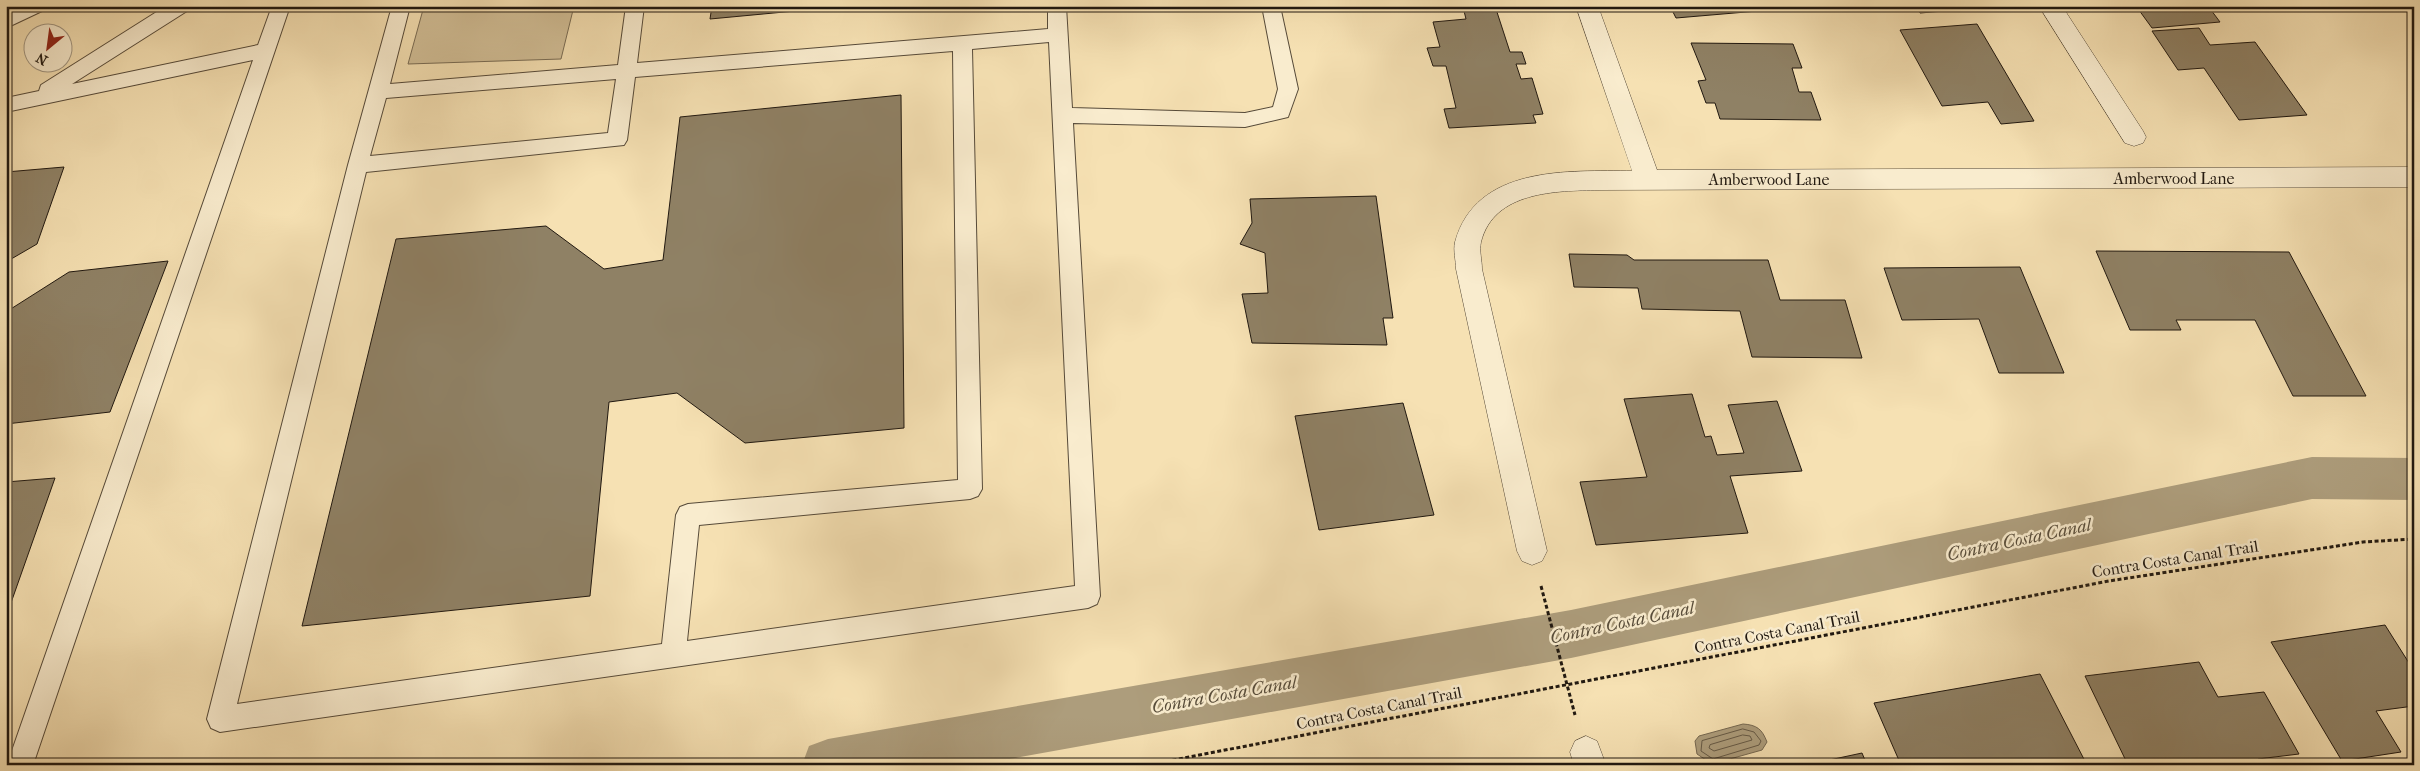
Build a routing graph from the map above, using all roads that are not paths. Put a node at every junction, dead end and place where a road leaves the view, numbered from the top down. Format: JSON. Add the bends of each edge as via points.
{"nodes":[{"id":1,"x":34,"y":6,"type":"edge"},
{"id":2,"x":180,"y":6,"type":"edge"},
{"id":3,"x":281,"y":6,"type":"edge"},
{"id":4,"x":401,"y":6,"type":"edge"},
{"id":5,"x":636,"y":6,"type":"edge"},
{"id":6,"x":1057,"y":6,"type":"edge"},
{"id":7,"x":1271,"y":6,"type":"edge"},
{"id":8,"x":1586,"y":6,"type":"edge"},
{"id":9,"x":2050,"y":6,"type":"edge"},
{"id":10,"x":6,"y":21,"type":"edge"},
{"id":11,"x":1058,"y":35,"type":"junction"},
{"id":12,"x":962,"y":43,"type":"junction"},
{"id":13,"x":266,"y":50,"type":"junction"},
{"id":14,"x":627,"y":72,"type":"junction"},
{"id":15,"x":378,"y":92,"type":"junction"},
{"id":16,"x":35,"y":98,"type":"junction"},
{"id":17,"x":6,"y":105,"type":"edge"},
{"id":18,"x":1062,"y":115,"type":"junction"},
{"id":19,"x":2134,"y":137,"type":"dead end"},
{"id":20,"x":358,"y":165,"type":"junction"},
{"id":21,"x":2414,"y":177,"type":"edge"},
{"id":22,"x":1648,"y":180,"type":"junction"},
{"id":23,"x":1532,"y":551,"type":"dead end"},
{"id":24,"x":673,"y":655,"type":"junction"},
{"id":25,"x":20,"y":765,"type":"edge"}],
"edges":[{"from":1,"to":10,"type":"lane"},
{"from":2,"to":16,"type":"lane"},
{"from":3,"to":13,"type":"lane"},
{"from":4,"to":15,"type":"lane"},
{"from":5,"to":14,"type":"lane"},
{"from":6,"to":11,"type":"lane"},
{"from":7,"to":18,"type":"lane","via":[[1288,89],[1281,112],[1245,120]]},
{"from":8,"to":22,"type":"street"},
{"from":9,"to":19,"type":"street"},
{"from":11,"to":12,"type":"lane"},
{"from":11,"to":18,"type":"lane"},
{"from":12,"to":14,"type":"lane"},
{"from":12,"to":24,"type":"lane","via":[[970,489],[688,516]]},
{"from":13,"to":16,"type":"lane"},
{"from":13,"to":25,"type":"lane"},
{"from":14,"to":15,"type":"lane"},
{"from":14,"to":20,"type":"lane","via":[[617,140]]},
{"from":15,"to":20,"type":"lane"},
{"from":16,"to":17,"type":"lane"},
{"from":18,"to":24,"type":"lane","via":[[1088,596]]},
{"from":20,"to":24,"type":"lane","via":[[220,719]]},
{"from":21,"to":22,"type":"street","name":"Amberwood Lane"},
{"from":22,"to":23,"type":"street","name":"Amberwood Lane","via":[[1538,184],[1506,193],[1486,208],[1472,227],[1467,244],[1470,269]]}]}
